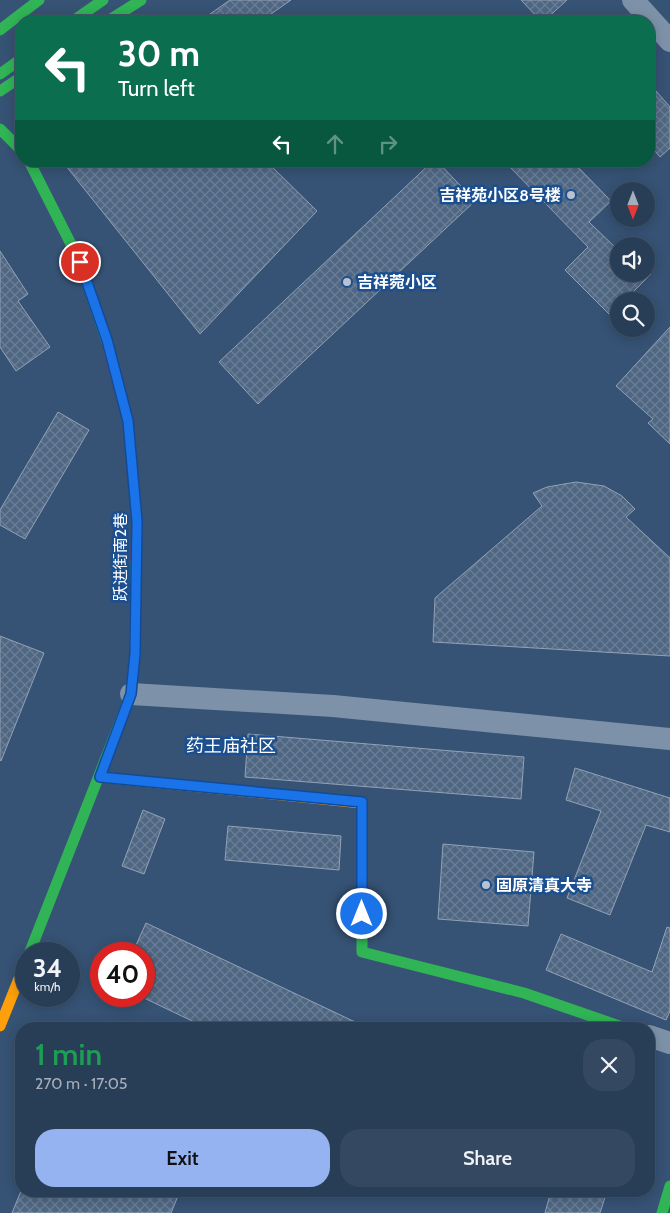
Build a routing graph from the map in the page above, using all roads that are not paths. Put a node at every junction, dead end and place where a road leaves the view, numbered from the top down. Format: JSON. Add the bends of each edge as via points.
{"nodes":[{"id":1,"x":39,"y":0,"type":"edge"},
{"id":2,"x":103,"y":0,"type":"edge"},
{"id":3,"x":141,"y":0,"type":"edge"},
{"id":4,"x":633,"y":0,"type":"edge"},
{"id":5,"x":20,"y":15,"type":"edge"},
{"id":6,"x":82,"y":15,"type":"edge"},
{"id":7,"x":117,"y":15,"type":"edge"},
{"id":8,"x":647,"y":15,"type":"edge"},
{"id":9,"x":15,"y":18,"type":"edge"},
{"id":10,"x":655,"y":24,"type":"edge"},
{"id":11,"x":0,"y":30,"type":"edge"},
{"id":12,"x":670,"y":41,"type":"edge"},
{"id":13,"x":15,"y":63,"type":"edge"},
{"id":14,"x":0,"y":74,"type":"edge"},
{"id":15,"x":15,"y":81,"type":"edge"},
{"id":16,"x":0,"y":91,"type":"edge"},
{"id":17,"x":0,"y":129,"type":"edge"},
{"id":18,"x":15,"y":144,"type":"edge"},
{"id":19,"x":32,"y":167,"type":"edge"},
{"id":20,"x":131,"y":694,"type":"junction"},
{"id":21,"x":670,"y":739,"type":"edge"},
{"id":22,"x":100,"y":777,"type":"junction"},
{"id":23,"x":34,"y":942,"type":"edge"},
{"id":24,"x":15,"y":988,"type":"edge"},
{"id":25,"x":608,"y":1022,"type":"edge"},
{"id":26,"x":0,"y":1026,"type":"edge"},
{"id":27,"x":655,"y":1038,"type":"edge"},
{"id":28,"x":670,"y":1044,"type":"edge"},
{"id":29,"x":670,"y":1186,"type":"edge"},
{"id":30,"x":662,"y":1213,"type":"edge"}],
"edges":[{"from":1,"to":5,"type":"main road"},
{"from":2,"to":6,"type":"main road"},
{"from":3,"to":7,"type":"main road"},
{"from":4,"to":8,"type":"street"},
{"from":9,"to":11,"type":"main road"},
{"from":10,"to":12,"type":"street"},
{"from":13,"to":14,"type":"main road"},
{"from":15,"to":16,"type":"main road"},
{"from":17,"to":18,"type":"main road"},
{"from":19,"to":20,"type":"main road","name":"跃进街南2巷","via":[[80,262],[107,340],[128,421],[137,521],[135,654]]},
{"from":20,"to":21,"type":"street","via":[[333,706]]},
{"from":20,"to":22,"type":"main road","name":"跃进街南2巷"},
{"from":22,"to":23,"type":"main road","name":"跃进街南2巷"},
{"from":22,"to":25,"type":"main road","via":[[362,802],[362,952],[524,993]]},
{"from":24,"to":26,"type":"main road"},
{"from":27,"to":28,"type":"street"},
{"from":29,"to":30,"type":"main road"}]}
